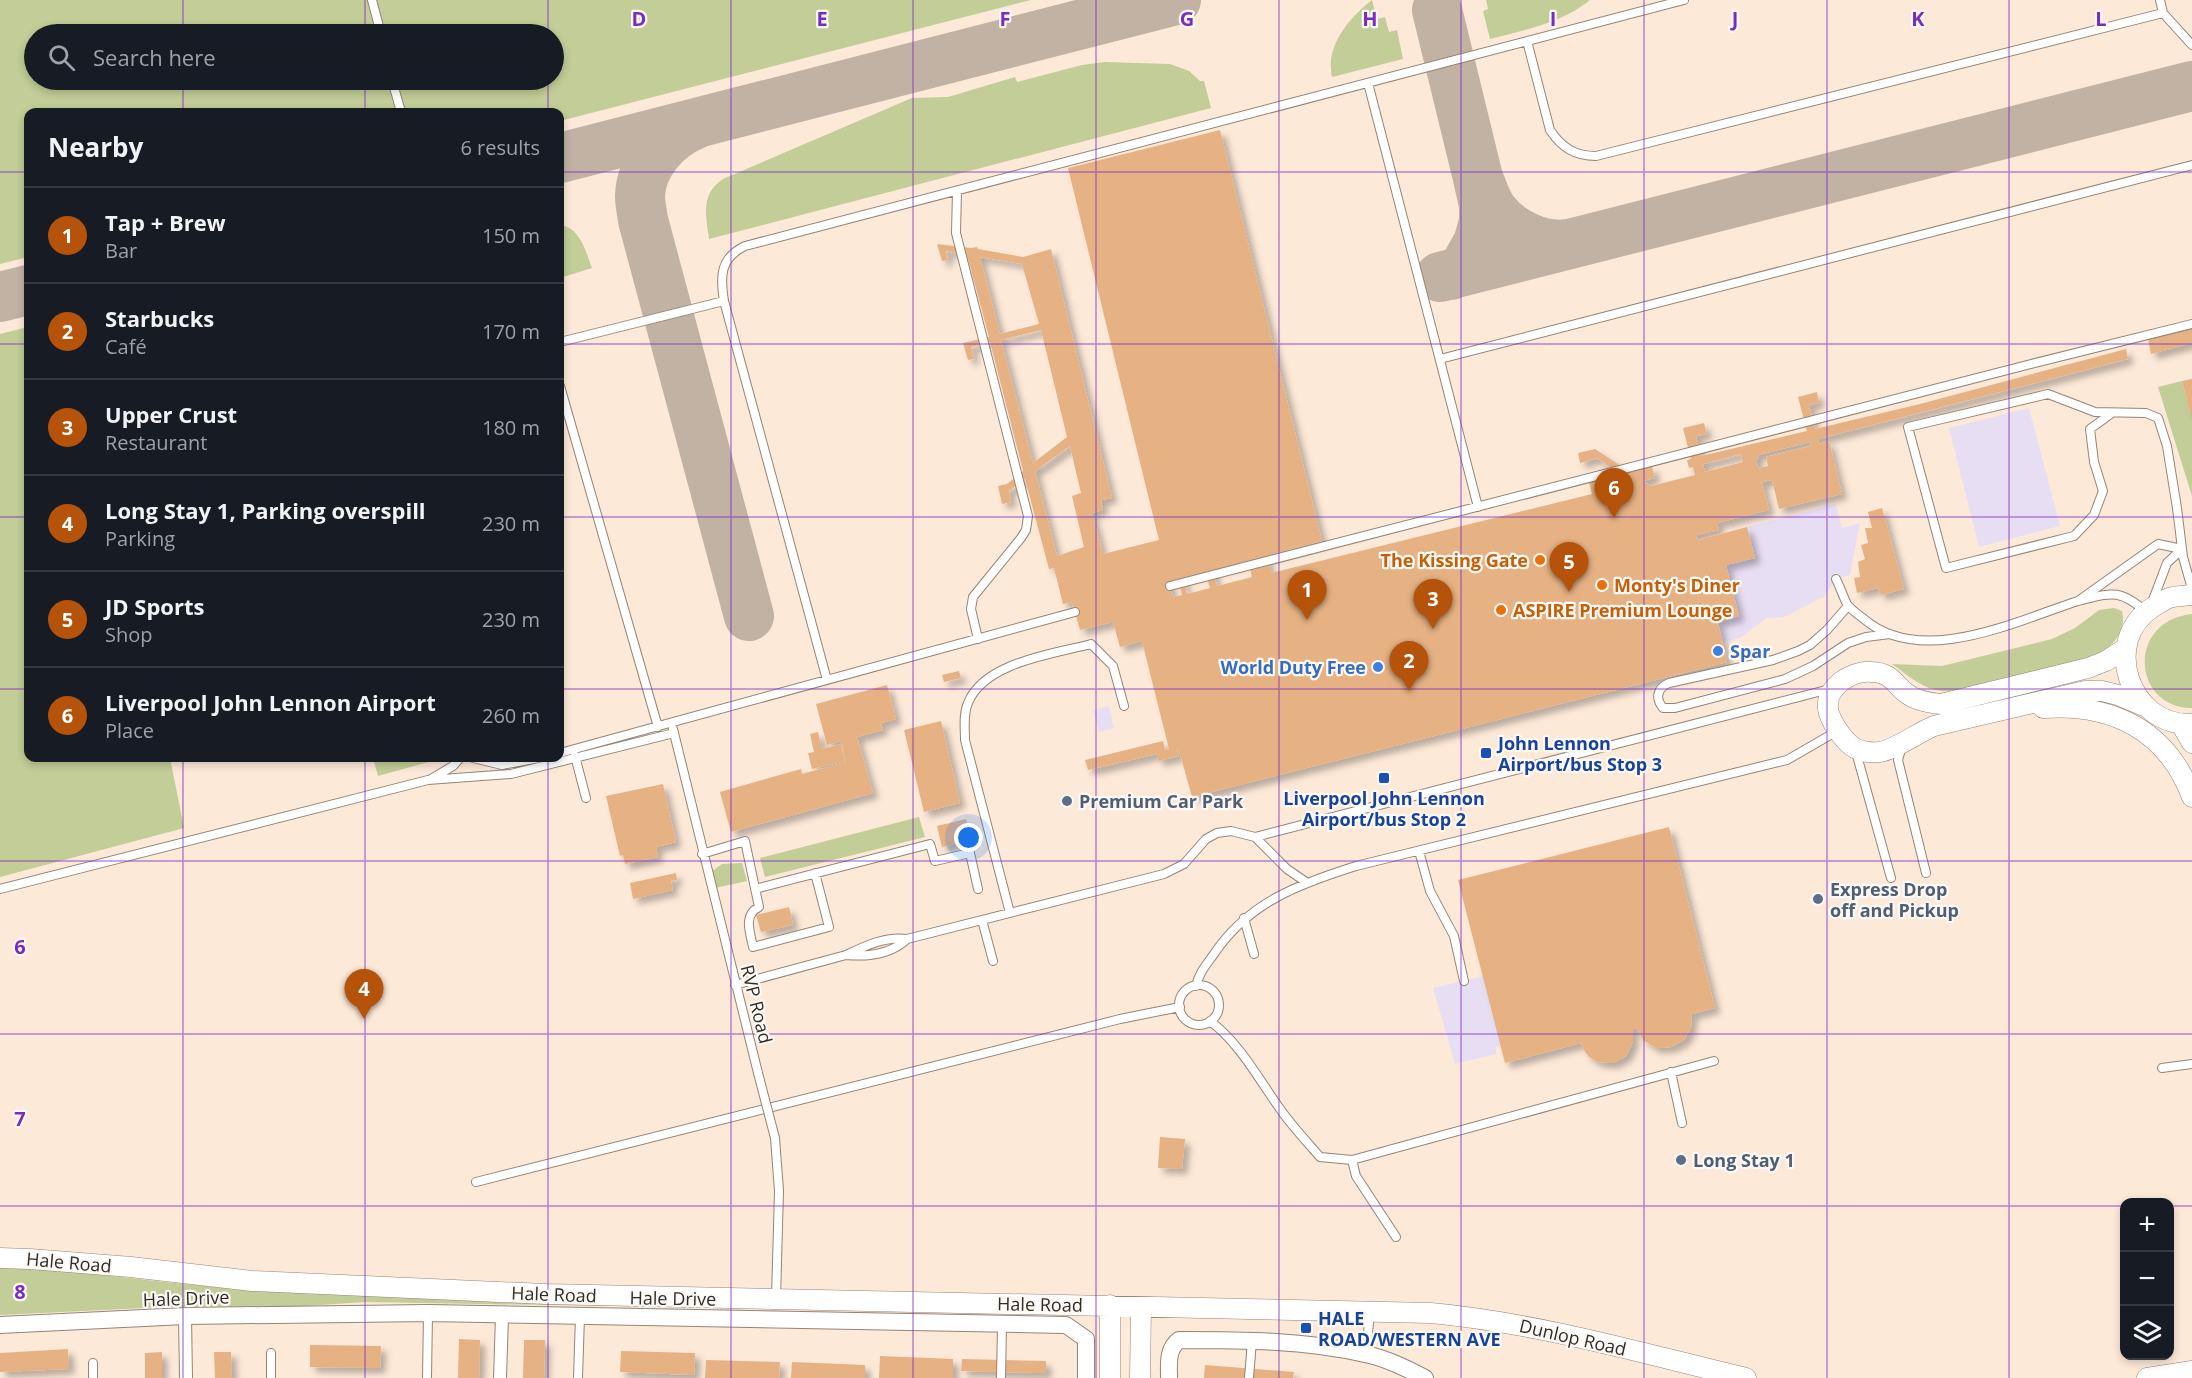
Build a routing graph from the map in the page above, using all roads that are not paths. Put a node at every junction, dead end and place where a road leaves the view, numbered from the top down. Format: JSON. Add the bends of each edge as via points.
{"nodes":[{"id":1,"x":372,"y":0,"type":"edge"},
{"id":2,"x":1684,"y":0,"type":"edge"},
{"id":3,"x":2160,"y":0,"type":"edge"},
{"id":4,"x":2163,"y":13,"type":"junction"},
{"id":5,"x":378,"y":24,"type":"edge"},
{"id":6,"x":1527,"y":41,"type":"junction"},
{"id":7,"x":2192,"y":45,"type":"edge"},
{"id":8,"x":1368,"y":83,"type":"junction"},
{"id":9,"x":395,"y":90,"type":"edge"},
{"id":10,"x":400,"y":108,"type":"edge"},
{"id":11,"x":2192,"y":165,"type":"edge"},
{"id":12,"x":957,"y":190,"type":"junction"},
{"id":13,"x":724,"y":301,"type":"junction"},
{"id":14,"x":2192,"y":324,"type":"edge"},
{"id":15,"x":564,"y":341,"type":"edge"},
{"id":16,"x":1440,"y":359,"type":"junction"},
{"id":17,"x":564,"y":400,"type":"edge"},
{"id":18,"x":2112,"y":413,"type":"junction"},
{"id":19,"x":1478,"y":507,"type":"junction"},
{"id":20,"x":2181,"y":549,"type":"junction"},
{"id":21,"x":1836,"y":579,"type":"dead end"},
{"id":22,"x":1170,"y":586,"type":"dead end"},
{"id":23,"x":2192,"y":589,"type":"edge"},
{"id":24,"x":2192,"y":595,"type":"edge"},
{"id":25,"x":2078,"y":601,"type":"junction"},
{"id":26,"x":1848,"y":606,"type":"junction"},
{"id":27,"x":2147,"y":611,"type":"junction"},
{"id":28,"x":1074,"y":612,"type":"dead end"},
{"id":29,"x":1890,"y":634,"type":"junction"},
{"id":30,"x":978,"y":639,"type":"junction"},
{"id":31,"x":2126,"y":648,"type":"junction"},
{"id":32,"x":827,"y":680,"type":"junction"},
{"id":33,"x":1836,"y":687,"type":"junction"},
{"id":34,"x":1124,"y":706,"type":"dead end"},
{"id":35,"x":2144,"y":706,"type":"junction"},
{"id":36,"x":2001,"y":709,"type":"junction"},
{"id":37,"x":671,"y":723,"type":"junction"},
{"id":38,"x":2187,"y":724,"type":"edge"},
{"id":39,"x":657,"y":727,"type":"junction"},
{"id":40,"x":1839,"y":730,"type":"junction"},
{"id":41,"x":674,"y":733,"type":"junction"},
{"id":42,"x":1905,"y":741,"type":"junction"},
{"id":43,"x":2192,"y":743,"type":"edge"},
{"id":44,"x":1854,"y":748,"type":"junction"},
{"id":45,"x":564,"y":750,"type":"edge"},
{"id":46,"x":564,"y":753,"type":"edge"},
{"id":47,"x":575,"y":754,"type":"junction"},
{"id":48,"x":564,"y":757,"type":"edge"},
{"id":49,"x":456,"y":762,"type":"edge"},
{"id":50,"x":490,"y":762,"type":"edge"},
{"id":51,"x":518,"y":762,"type":"edge"},
{"id":52,"x":549,"y":762,"type":"edge"},
{"id":53,"x":428,"y":780,"type":"junction"},
{"id":54,"x":2192,"y":797,"type":"edge"},
{"id":55,"x":586,"y":798,"type":"dead end"},
{"id":56,"x":1255,"y":837,"type":"junction"},
{"id":57,"x":1419,"y":851,"type":"junction"},
{"id":58,"x":702,"y":854,"type":"junction"},
{"id":59,"x":815,"y":873,"type":"junction"},
{"id":60,"x":1926,"y":873,"type":"dead end"},
{"id":61,"x":1891,"y":878,"type":"dead end"},
{"id":62,"x":1306,"y":882,"type":"junction"},
{"id":63,"x":0,"y":889,"type":"edge"},
{"id":64,"x":755,"y":889,"type":"junction"},
{"id":65,"x":978,"y":889,"type":"dead end"},
{"id":66,"x":1010,"y":913,"type":"junction"},
{"id":67,"x":1244,"y":918,"type":"junction"},
{"id":68,"x":982,"y":920,"type":"junction"},
{"id":69,"x":1254,"y":954,"type":"dead end"},
{"id":70,"x":993,"y":961,"type":"dead end"},
{"id":71,"x":1464,"y":981,"type":"dead end"},
{"id":72,"x":735,"y":985,"type":"junction"},
{"id":73,"x":1196,"y":986,"type":"junction"},
{"id":74,"x":1180,"y":1007,"type":"junction"},
{"id":75,"x":1210,"y":1021,"type":"junction"},
{"id":76,"x":1714,"y":1061,"type":"dead end"},
{"id":77,"x":2192,"y":1064,"type":"edge"},
{"id":78,"x":2162,"y":1068,"type":"dead end"},
{"id":79,"x":1671,"y":1072,"type":"junction"},
{"id":80,"x":1682,"y":1123,"type":"dead end"},
{"id":81,"x":1352,"y":1160,"type":"junction"},
{"id":82,"x":476,"y":1182,"type":"dead end"},
{"id":83,"x":1396,"y":1237,"type":"dead end"},
{"id":84,"x":0,"y":1258,"type":"edge"},
{"id":85,"x":776,"y":1298,"type":"junction"},
{"id":86,"x":1001,"y":1303,"type":"junction"},
{"id":87,"x":1110,"y":1305,"type":"junction"},
{"id":88,"x":1141,"y":1307,"type":"junction"},
{"id":89,"x":1370,"y":1311,"type":"junction"},
{"id":90,"x":428,"y":1313,"type":"junction"},
{"id":91,"x":185,"y":1316,"type":"junction"},
{"id":92,"x":502,"y":1316,"type":"junction"},
{"id":93,"x":580,"y":1316,"type":"junction"},
{"id":94,"x":1002,"y":1324,"type":"junction"},
{"id":95,"x":0,"y":1325,"type":"edge"},
{"id":96,"x":1252,"y":1341,"type":"junction"},
{"id":97,"x":271,"y":1353,"type":"dead end"},
{"id":98,"x":1366,"y":1354,"type":"junction"},
{"id":99,"x":93,"y":1363,"type":"dead end"},
{"id":100,"x":2192,"y":1371,"type":"edge"},
{"id":101,"x":93,"y":1378,"type":"edge"},
{"id":102,"x":186,"y":1378,"type":"edge"},
{"id":103,"x":271,"y":1378,"type":"edge"},
{"id":104,"x":426,"y":1378,"type":"edge"},
{"id":105,"x":500,"y":1378,"type":"edge"},
{"id":106,"x":578,"y":1378,"type":"edge"},
{"id":107,"x":1001,"y":1378,"type":"edge"},
{"id":108,"x":1086,"y":1378,"type":"edge"},
{"id":109,"x":1110,"y":1378,"type":"edge"},
{"id":110,"x":1140,"y":1378,"type":"edge"},
{"id":111,"x":1169,"y":1378,"type":"edge"},
{"id":112,"x":1249,"y":1378,"type":"edge"},
{"id":113,"x":1425,"y":1378,"type":"edge"},
{"id":114,"x":1746,"y":1378,"type":"edge"},
{"id":115,"x":2147,"y":1378,"type":"edge"}],
"edges":[{"from":1,"to":5,"type":"lane"},
{"from":2,"to":6,"type":"lane"},
{"from":3,"to":4,"type":"lane"},
{"from":4,"to":6,"type":"lane","via":[[1596,156],[1575,154],[1557,141],[1550,130]]},
{"from":4,"to":7,"type":"lane"},
{"from":6,"to":8,"type":"lane"},
{"from":8,"to":12,"type":"lane"},
{"from":8,"to":16,"type":"lane"},
{"from":9,"to":10,"type":"lane"},
{"from":11,"to":16,"type":"lane"},
{"from":12,"to":13,"type":"lane","via":[[745,246],[727,259],[721,284]]},
{"from":12,"to":30,"type":"lane","via":[[956,233],[1028,516],[1021,538],[972,597]]},
{"from":13,"to":15,"type":"lane"},
{"from":13,"to":32,"type":"lane"},
{"from":14,"to":19,"type":"lane"},
{"from":16,"to":19,"type":"lane"},
{"from":17,"to":39,"type":"lane"},
{"from":18,"to":18,"type":"lane","via":[[2095,412],[2048,394],[1908,427],[1946,568],[2074,536],[2094,515],[2103,490],[2090,429]]},
{"from":18,"to":20,"type":"lane","via":[[2146,413],[2158,418],[2167,446]]},
{"from":19,"to":22,"type":"lane"},
{"from":20,"to":23,"type":"lane"},
{"from":20,"to":25,"type":"lane","via":[[2158,544]]},
{"from":20,"to":27,"type":"lane","via":[[2167,563]]},
{"from":21,"to":26,"type":"lane"},
{"from":24,"to":27,"type":"street","via":[[2168,598]]},
{"from":25,"to":27,"type":"lane","via":[[2111,593],[2131,599]]},
{"from":25,"to":29,"type":"lane","via":[[1977,634],[1935,642]]},
{"from":26,"to":29,"type":"lane","via":[[1872,626]]},
{"from":26,"to":29,"type":"lane","via":[[1810,645],[1773,660],[1669,683],[1661,688],[1659,702],[1663,708],[1675,708],[1785,679],[1814,666],[1848,643]]},
{"from":27,"to":31,"type":"street"},
{"from":28,"to":30,"type":"lane"},
{"from":30,"to":32,"type":"lane"},
{"from":31,"to":33,"type":"street","via":[[2088,668],[1941,704],[1925,702],[1906,693],[1886,675],[1872,672],[1859,672]]},
{"from":31,"to":35,"type":"street","via":[[2132,689]]},
{"from":32,"to":37,"type":"lane"},
{"from":33,"to":40,"type":"street","via":[[1828,709]]},
{"from":33,"to":56,"type":"lane"},
{"from":34,"to":66,"type":"lane","via":[[1113,666],[1091,645],[1010,666],[984,681],[968,703],[965,740]]},
{"from":35,"to":36,"type":"street","via":[[2102,691],[2085,691]]},
{"from":35,"to":38,"type":"street","via":[[2161,718]]},
{"from":36,"to":42,"type":"street","via":[[1934,726]]},
{"from":36,"to":54,"type":"street","via":[[2091,709],[2130,722],[2168,754]]},
{"from":37,"to":39,"type":"lane"},
{"from":37,"to":41,"type":"lane","name":"RVP Road"},
{"from":38,"to":43,"type":"street"},
{"from":39,"to":47,"type":"lane"},
{"from":40,"to":44,"type":"street"},
{"from":40,"to":57,"type":"lane","via":[[1787,760]]},
{"from":41,"to":47,"type":"lane"},
{"from":41,"to":58,"type":"lane","name":"RVP Road"},
{"from":42,"to":44,"type":"street","via":[[1880,752]]},
{"from":42,"to":60,"type":"lane","via":[[1898,760]]},
{"from":44,"to":61,"type":"lane"},
{"from":45,"to":47,"type":"lane"},
{"from":46,"to":47,"type":"lane"},
{"from":47,"to":48,"type":"lane"},
{"from":47,"to":55,"type":"lane"},
{"from":49,"to":53,"type":"lane"},
{"from":50,"to":51,"type":"lane"},
{"from":52,"to":53,"type":"lane","via":[[511,774]]},
{"from":53,"to":63,"type":"lane"},
{"from":56,"to":62,"type":"lane"},
{"from":56,"to":66,"type":"lane","via":[[1231,831],[1217,833],[1206,839],[1184,864],[1164,874]]},
{"from":57,"to":62,"type":"lane"},
{"from":57,"to":71,"type":"lane","via":[[1430,891],[1454,936]]},
{"from":58,"to":64,"type":"lane","via":[[745,841]]},
{"from":58,"to":72,"type":"lane","name":"RVP Road"},
{"from":59,"to":64,"type":"lane"},
{"from":59,"to":64,"type":"lane","via":[[829,927],[753,947],[748,920],[759,907]]},
{"from":59,"to":65,"type":"lane","via":[[930,844],[935,861],[970,853]]},
{"from":62,"to":67,"type":"lane"},
{"from":66,"to":68,"type":"lane"},
{"from":67,"to":69,"type":"lane"},
{"from":67,"to":73,"type":"lane","via":[[1199,974]]},
{"from":68,"to":70,"type":"lane"},
{"from":68,"to":72,"type":"lane","via":[[907,939],[898,948],[864,957],[846,956]]},
{"from":72,"to":85,"type":"lane","name":"RVP Road","bridge":true,"via":[[775,1138],[779,1191]]},
{"from":73,"to":74,"type":"lane","via":[[1183,994]]},
{"from":73,"to":75,"type":"lane","via":[[1211,989],[1218,999],[1218,1011]]},
{"from":74,"to":75,"type":"lane","via":[[1191,1023]]},
{"from":74,"to":82,"type":"lane"},
{"from":75,"to":81,"type":"lane","via":[[1221,1029],[1283,1114],[1320,1156]]},
{"from":76,"to":79,"type":"lane"},
{"from":77,"to":78,"type":"lane"},
{"from":79,"to":80,"type":"lane"},
{"from":79,"to":81,"type":"lane"},
{"from":81,"to":83,"type":"lane","via":[[1356,1176]]},
{"from":84,"to":85,"type":"street","name":"Hale Road","via":[[252,1281],[546,1294]]},
{"from":85,"to":86,"type":"street","name":"Hale Road"},
{"from":86,"to":87,"type":"street","name":"Hale Road"},
{"from":86,"to":94,"type":"street"},
{"from":87,"to":88,"type":"street","name":"Dunlop Road"},
{"from":87,"to":109,"type":"street"},
{"from":88,"to":89,"type":"street","name":"Dunlop Road"},
{"from":88,"to":110,"type":"street"},
{"from":89,"to":98,"type":"lane"},
{"from":89,"to":114,"type":"street","name":"Dunlop Road","via":[[1431,1313],[1525,1325]]},
{"from":90,"to":91,"type":"street","name":"Hale Drive"},
{"from":90,"to":92,"type":"street","name":"Hale Drive"},
{"from":90,"to":104,"type":"lane"},
{"from":91,"to":95,"type":"street","name":"Hale Drive"},
{"from":91,"to":102,"type":"street"},
{"from":92,"to":93,"type":"street","name":"Hale Drive"},
{"from":92,"to":105,"type":"street"},
{"from":93,"to":94,"type":"street","name":"Hale Drive"},
{"from":93,"to":106,"type":"lane"},
{"from":94,"to":107,"type":"lane"},
{"from":94,"to":108,"type":"street","name":"Hale Drive","via":[[1066,1325],[1077,1331],[1086,1339]]},
{"from":96,"to":98,"type":"street"},
{"from":96,"to":111,"type":"street","via":[[1179,1340],[1170,1355]]},
{"from":96,"to":112,"type":"lane"},
{"from":97,"to":103,"type":"lane"},
{"from":98,"to":113,"type":"street"},
{"from":99,"to":101,"type":"lane"},
{"from":100,"to":115,"type":"street"}]}
